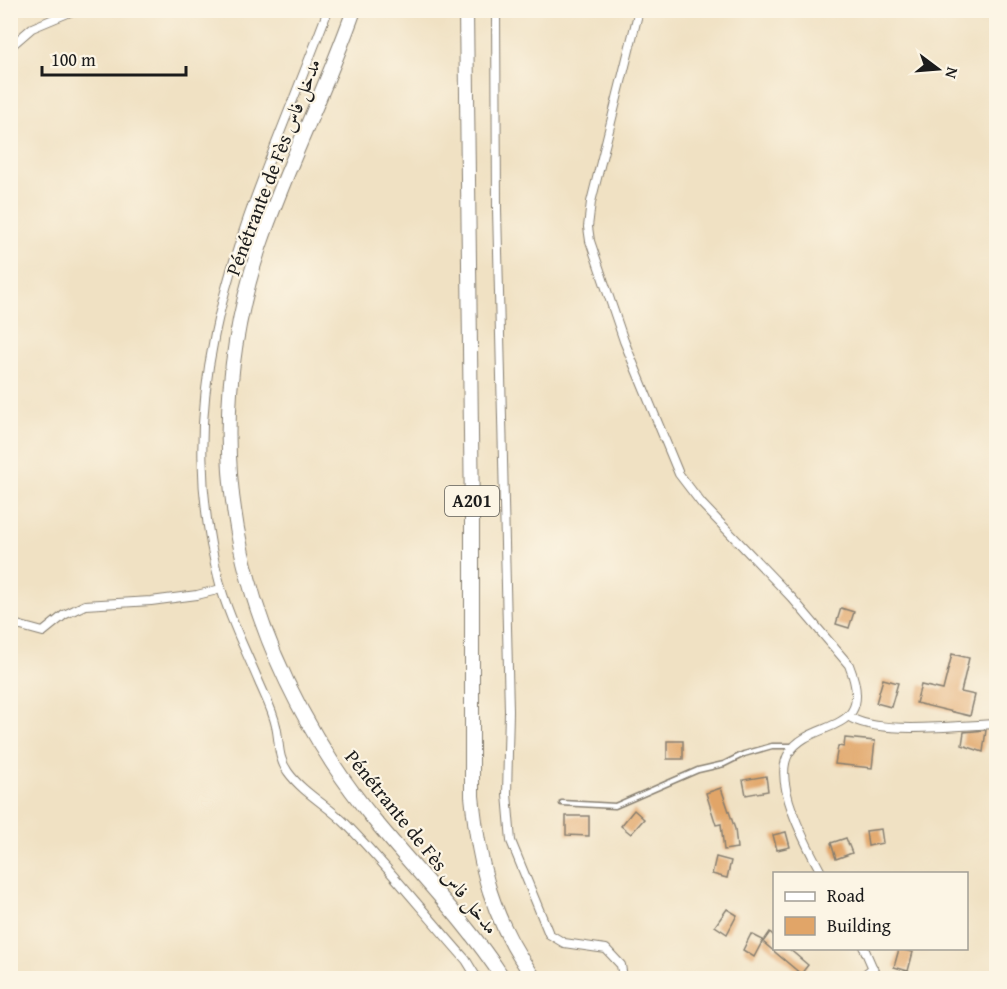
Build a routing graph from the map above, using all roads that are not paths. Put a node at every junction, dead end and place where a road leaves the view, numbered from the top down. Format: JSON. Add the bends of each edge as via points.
{"nodes":[{"id":1,"x":75,"y":10,"type":"edge"},
{"id":2,"x":328,"y":10,"type":"edge"},
{"id":3,"x":354,"y":10,"type":"edge"},
{"id":4,"x":466,"y":10,"type":"edge"},
{"id":5,"x":496,"y":10,"type":"edge"},
{"id":6,"x":639,"y":10,"type":"edge"},
{"id":7,"x":10,"y":47,"type":"edge"},
{"id":8,"x":221,"y":589,"type":"junction"},
{"id":9,"x":10,"y":623,"type":"edge"},
{"id":10,"x":848,"y":716,"type":"junction"},
{"id":11,"x":996,"y":724,"type":"edge"},
{"id":12,"x":795,"y":746,"type":"junction"},
{"id":13,"x":562,"y":803,"type":"dead end"},
{"id":14,"x":821,"y":872,"type":"edge"},
{"id":15,"x":865,"y":950,"type":"edge"},
{"id":16,"x":873,"y":968,"type":"junction"},
{"id":17,"x":533,"y":977,"type":"edge"},
{"id":18,"x":477,"y":978,"type":"edge"},
{"id":19,"x":503,"y":978,"type":"edge"},
{"id":20,"x":549,"y":978,"type":"edge"},
{"id":21,"x":623,"y":978,"type":"edge"},
{"id":22,"x":860,"y":978,"type":"edge"},
{"id":23,"x":877,"y":978,"type":"edge"}],
"edges":[{"from":1,"to":7,"type":"street","via":[[32,28]]},
{"from":2,"to":8,"type":"street","via":[[247,219],[213,336],[202,406],[202,437],[206,502]]},
{"from":3,"to":19,"type":"highway","name":"Pénétrante de Fès مدخل فاس","via":[[275,206],[249,283],[237,336],[229,405],[232,502],[248,585],[282,674],[307,722],[361,803],[466,926]]},
{"from":4,"to":17,"type":"highway","name":"Pénétrante de Fès مدخل فاس","number":"A201","via":[[472,796],[476,838],[492,904]]},
{"from":5,"to":21,"type":"street","via":[[507,794],[512,841],[549,934],[564,943],[606,949],[621,965]]},
{"from":6,"to":10,"type":"street","via":[[591,202],[588,227],[593,253],[624,341],[680,474],[702,504],[792,598],[849,666],[856,688]]},
{"from":8,"to":9,"type":"street","via":[[151,601],[86,605],[64,615],[43,632]]},
{"from":8,"to":18,"type":"street","via":[[269,705],[285,767],[350,827],[466,960]]},
{"from":10,"to":11,"type":"street","via":[[859,723],[888,727]]},
{"from":10,"to":12,"type":"street"},
{"from":12,"to":13,"type":"lane","via":[[772,746],[744,754],[615,806]]},
{"from":12,"to":14,"type":"street","via":[[785,762],[786,786],[797,824]]},
{"from":15,"to":16,"type":"street"},
{"from":16,"to":22,"type":"street"},
{"from":16,"to":23,"type":"street"},
{"from":17,"to":20,"type":"lane"}]}
